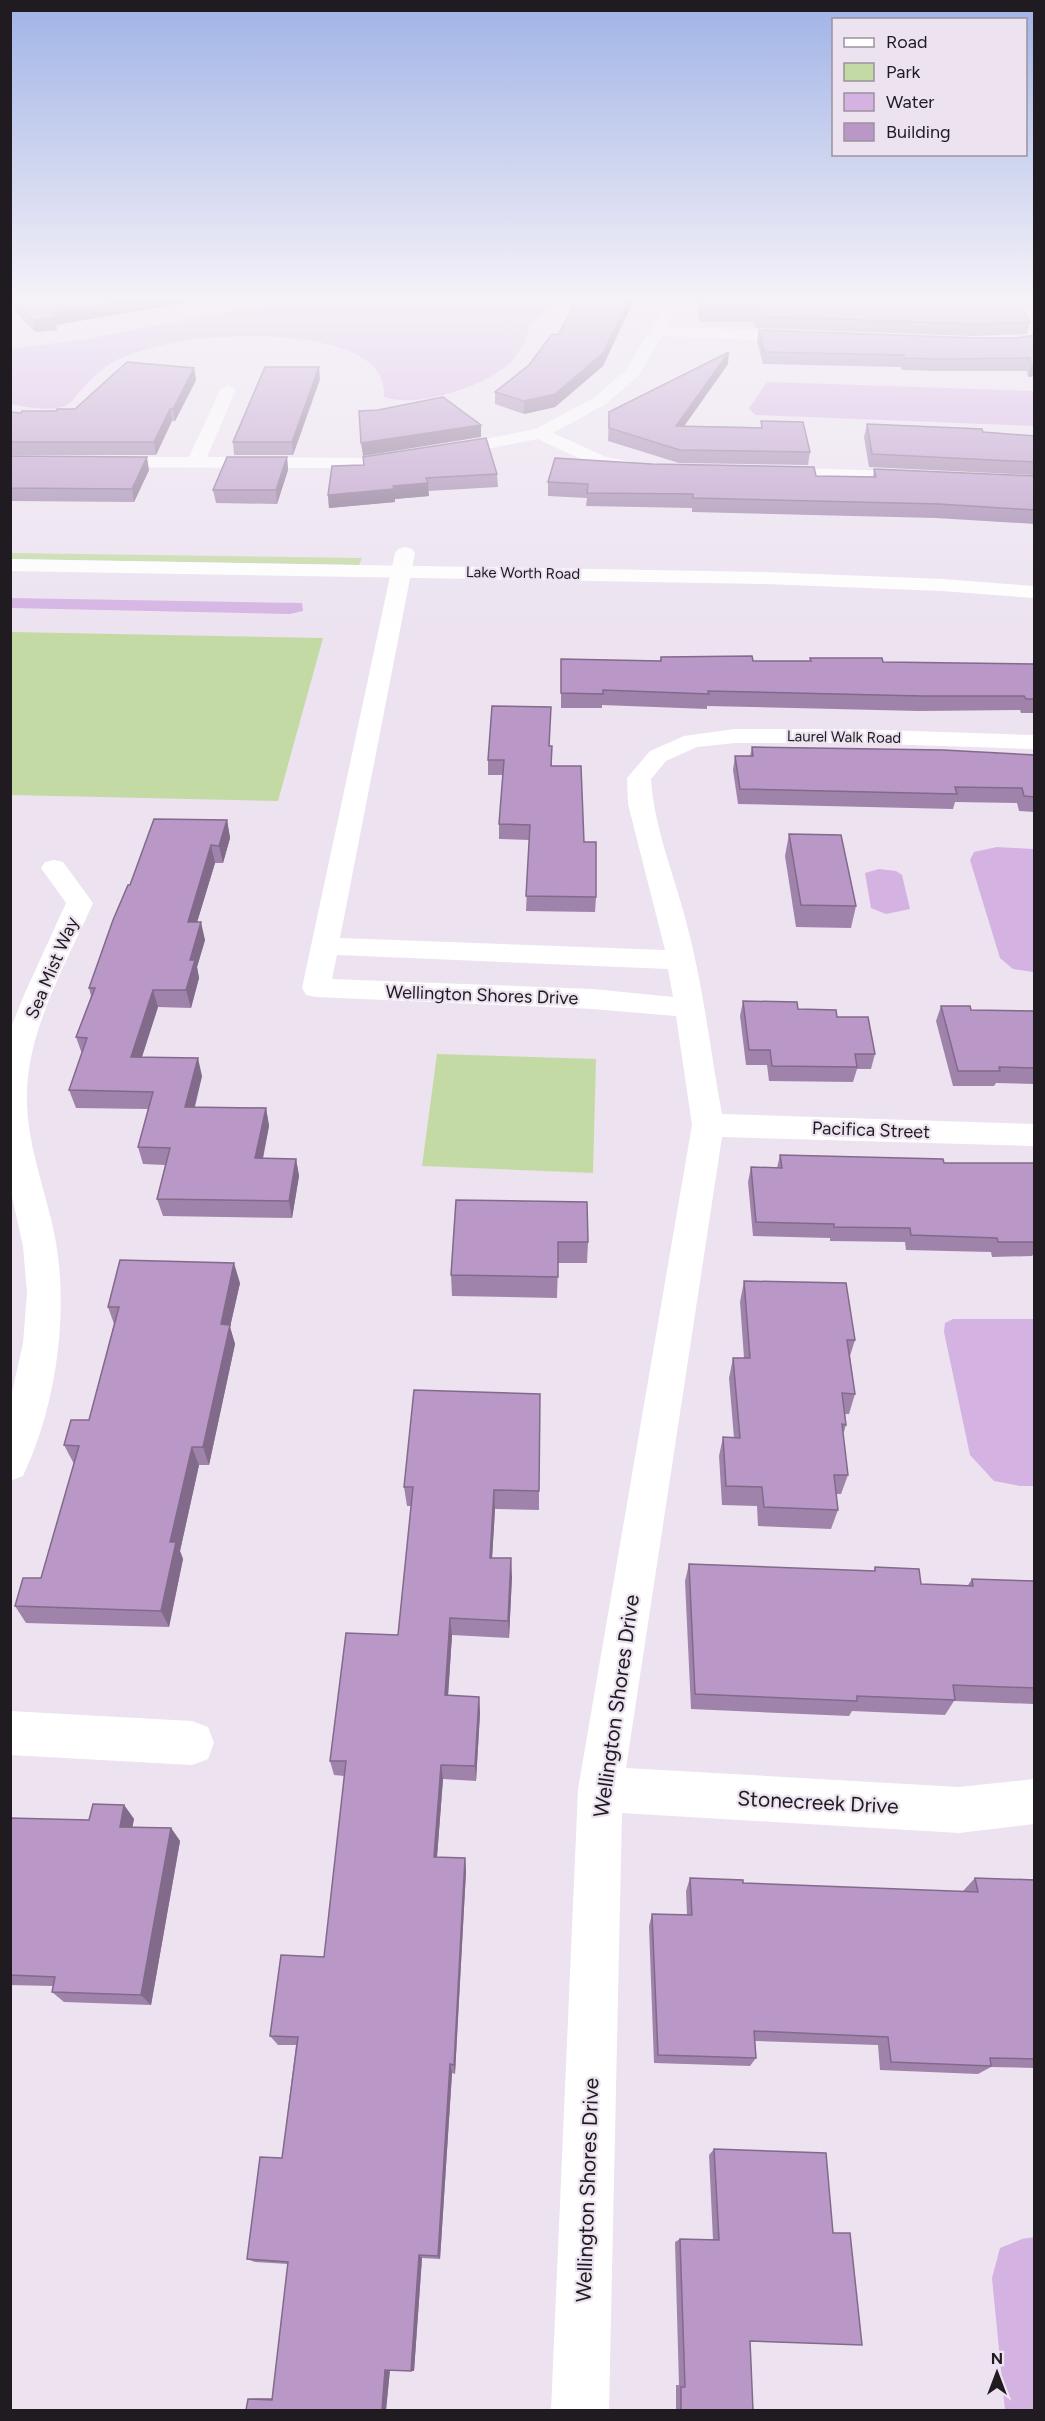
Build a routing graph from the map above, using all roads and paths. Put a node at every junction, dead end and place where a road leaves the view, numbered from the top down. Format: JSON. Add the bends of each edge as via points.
{"nodes":[{"id":1,"x":219,"y":411,"type":"edge"},
{"id":2,"x":581,"y":411,"type":"edge"},
{"id":3,"x":540,"y":433,"type":"junction"},
{"id":4,"x":10,"y":462,"type":"edge"},
{"id":5,"x":196,"y":462,"type":"junction"},
{"id":6,"x":662,"y":471,"type":"edge"},
{"id":7,"x":755,"y":472,"type":"edge"},
{"id":8,"x":930,"y":477,"type":"edge"},
{"id":9,"x":10,"y":547,"type":"edge"},
{"id":10,"x":500,"y":554,"type":"dead end"},
{"id":11,"x":404,"y":562,"type":"junction"},
{"id":12,"x":10,"y":565,"type":"edge"},
{"id":13,"x":1035,"y":592,"type":"edge"},
{"id":14,"x":1035,"y":742,"type":"edge"},
{"id":15,"x":657,"y":756,"type":"joint"},
{"id":16,"x":54,"y":868,"type":"dead end"},
{"id":17,"x":324,"y":946,"type":"junction"},
{"id":18,"x":681,"y":960,"type":"junction"},
{"id":19,"x":690,"y":1008,"type":"junction"},
{"id":20,"x":708,"y":1125,"type":"junction"},
{"id":21,"x":1035,"y":1135,"type":"edge"},
{"id":22,"x":10,"y":1464,"type":"edge"},
{"id":23,"x":10,"y":1733,"type":"edge"},
{"id":24,"x":192,"y":1743,"type":"dead end"},
{"id":25,"x":600,"y":1789,"type":"junction"},
{"id":26,"x":1035,"y":1802,"type":"edge"},
{"id":27,"x":580,"y":2410,"type":"edge"}],
"edges":[{"from":1,"to":5,"type":"street"},
{"from":2,"to":3,"type":"street"},
{"from":3,"to":5,"type":"street","via":[[367,463]]},
{"from":3,"to":6,"type":"street","via":[[601,462]]},
{"from":4,"to":5,"type":"street"},
{"from":7,"to":8,"type":"street"},
{"from":9,"to":11,"type":"street","name":"Lake Worth Road"},
{"from":10,"to":11,"type":"street","name":"Lake Worth Road"},
{"from":11,"to":12,"type":"street","name":"Lake Worth Road"},
{"from":11,"to":13,"type":"street","name":"Lake Worth Road"},
{"from":11,"to":17,"type":"street","name":"Wellington Shores Drive"},
{"from":14,"to":15,"type":"street","name":"Laurel Walk Road","via":[[735,736],[692,741]]},
{"from":15,"to":18,"type":"street","name":"Wellington Shores Drive","via":[[639,778],[640,804],[674,921]]},
{"from":16,"to":22,"type":"street","name":"Sea Mist Way","via":[[80,903],[29,1019],[17,1054],[12,1090],[14,1126],[43,1268],[41,1338],[30,1403]]},
{"from":17,"to":18,"type":"street"},
{"from":17,"to":19,"type":"street","name":"Wellington Shores Drive","via":[[316,988],[593,999]]},
{"from":18,"to":19,"type":"street","name":"Wellington Shores Drive"},
{"from":19,"to":20,"type":"street","name":"Wellington Shores Drive"},
{"from":20,"to":21,"type":"street","name":"Pacifica Street"},
{"from":20,"to":25,"type":"street","name":"Wellington Shores Drive"},
{"from":23,"to":24,"type":"street"},
{"from":25,"to":26,"type":"street","name":"Stonecreek Drive","via":[[959,1810]]},
{"from":25,"to":27,"type":"street","name":"Wellington Shores Drive"}]}
